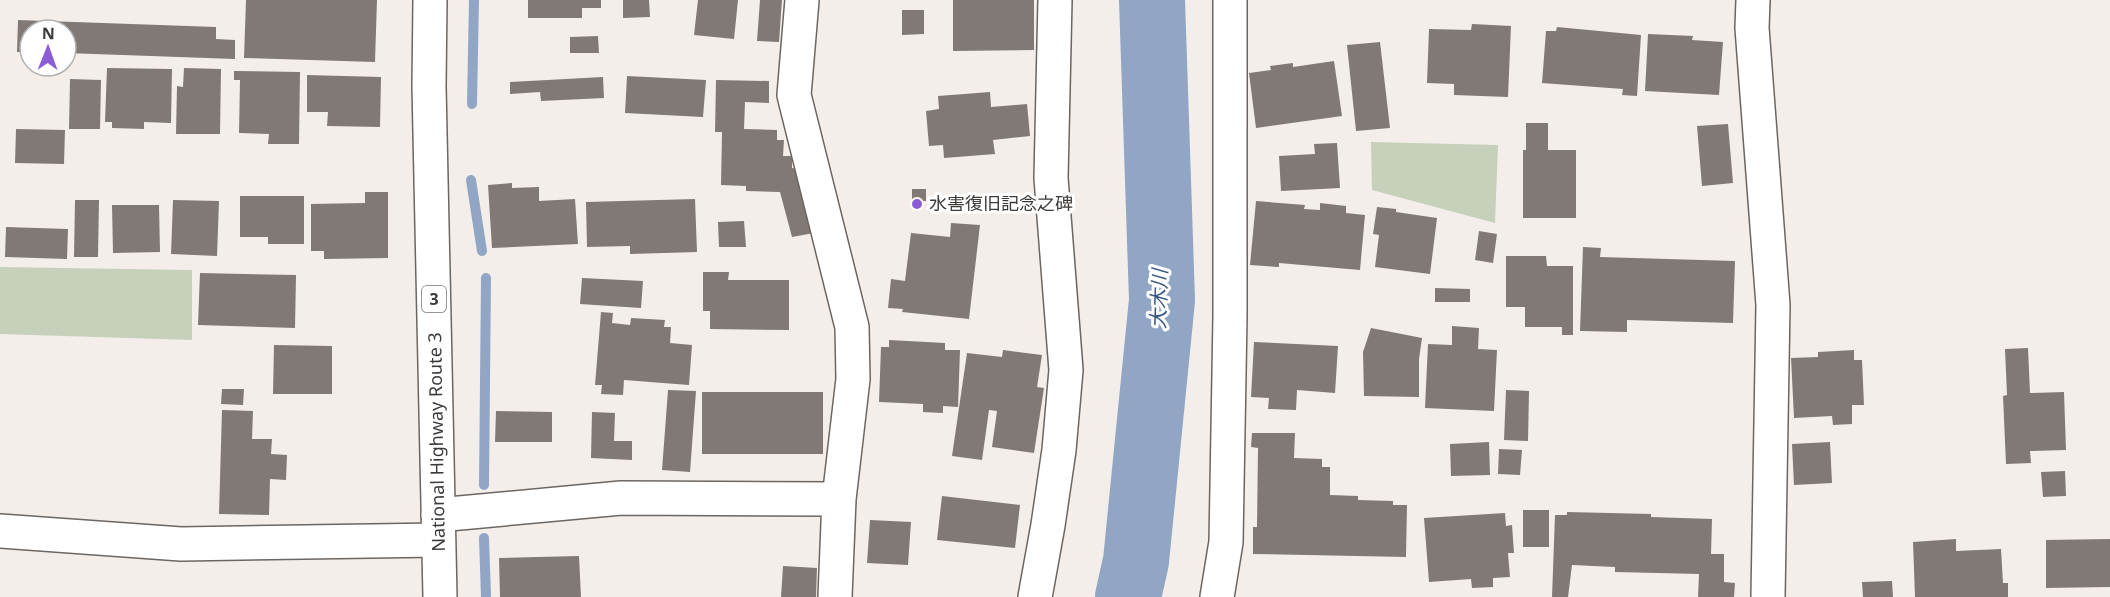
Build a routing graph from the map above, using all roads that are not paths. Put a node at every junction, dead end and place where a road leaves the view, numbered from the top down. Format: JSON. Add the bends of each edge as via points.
{"nodes":[{"id":1,"x":430,"y":0,"type":"edge"},
{"id":2,"x":802,"y":0,"type":"edge"},
{"id":3,"x":1055,"y":0,"type":"edge"},
{"id":4,"x":1230,"y":0,"type":"edge"},
{"id":5,"x":1753,"y":0,"type":"edge"},
{"id":6,"x":839,"y":499,"type":"junction"},
{"id":7,"x":438,"y":527,"type":"junction"},
{"id":8,"x":0,"y":531,"type":"edge"},
{"id":9,"x":440,"y":597,"type":"edge"},
{"id":10,"x":835,"y":597,"type":"edge"},
{"id":11,"x":1035,"y":597,"type":"edge"},
{"id":12,"x":1217,"y":597,"type":"edge"},
{"id":13,"x":1768,"y":597,"type":"edge"}],
"edges":[{"from":1,"to":7,"type":"main road","name":"National Highway Route 3","number":"3"},
{"from":2,"to":6,"type":"main road","via":[[794,95],[852,327],[853,379]]},
{"from":3,"to":11,"type":"main road","via":[[1051,178],[1066,370],[1059,450]]},
{"from":4,"to":12,"type":"main road","via":[[1226,542]]},
{"from":5,"to":13,"type":"main road","via":[[1773,305]]},
{"from":6,"to":7,"type":"main road","via":[[621,498]]},
{"from":6,"to":10,"type":"main road"},
{"from":7,"to":8,"type":"main road","via":[[182,544]]},
{"from":7,"to":9,"type":"main road","name":"National Highway Route 3","number":"3"}]}
